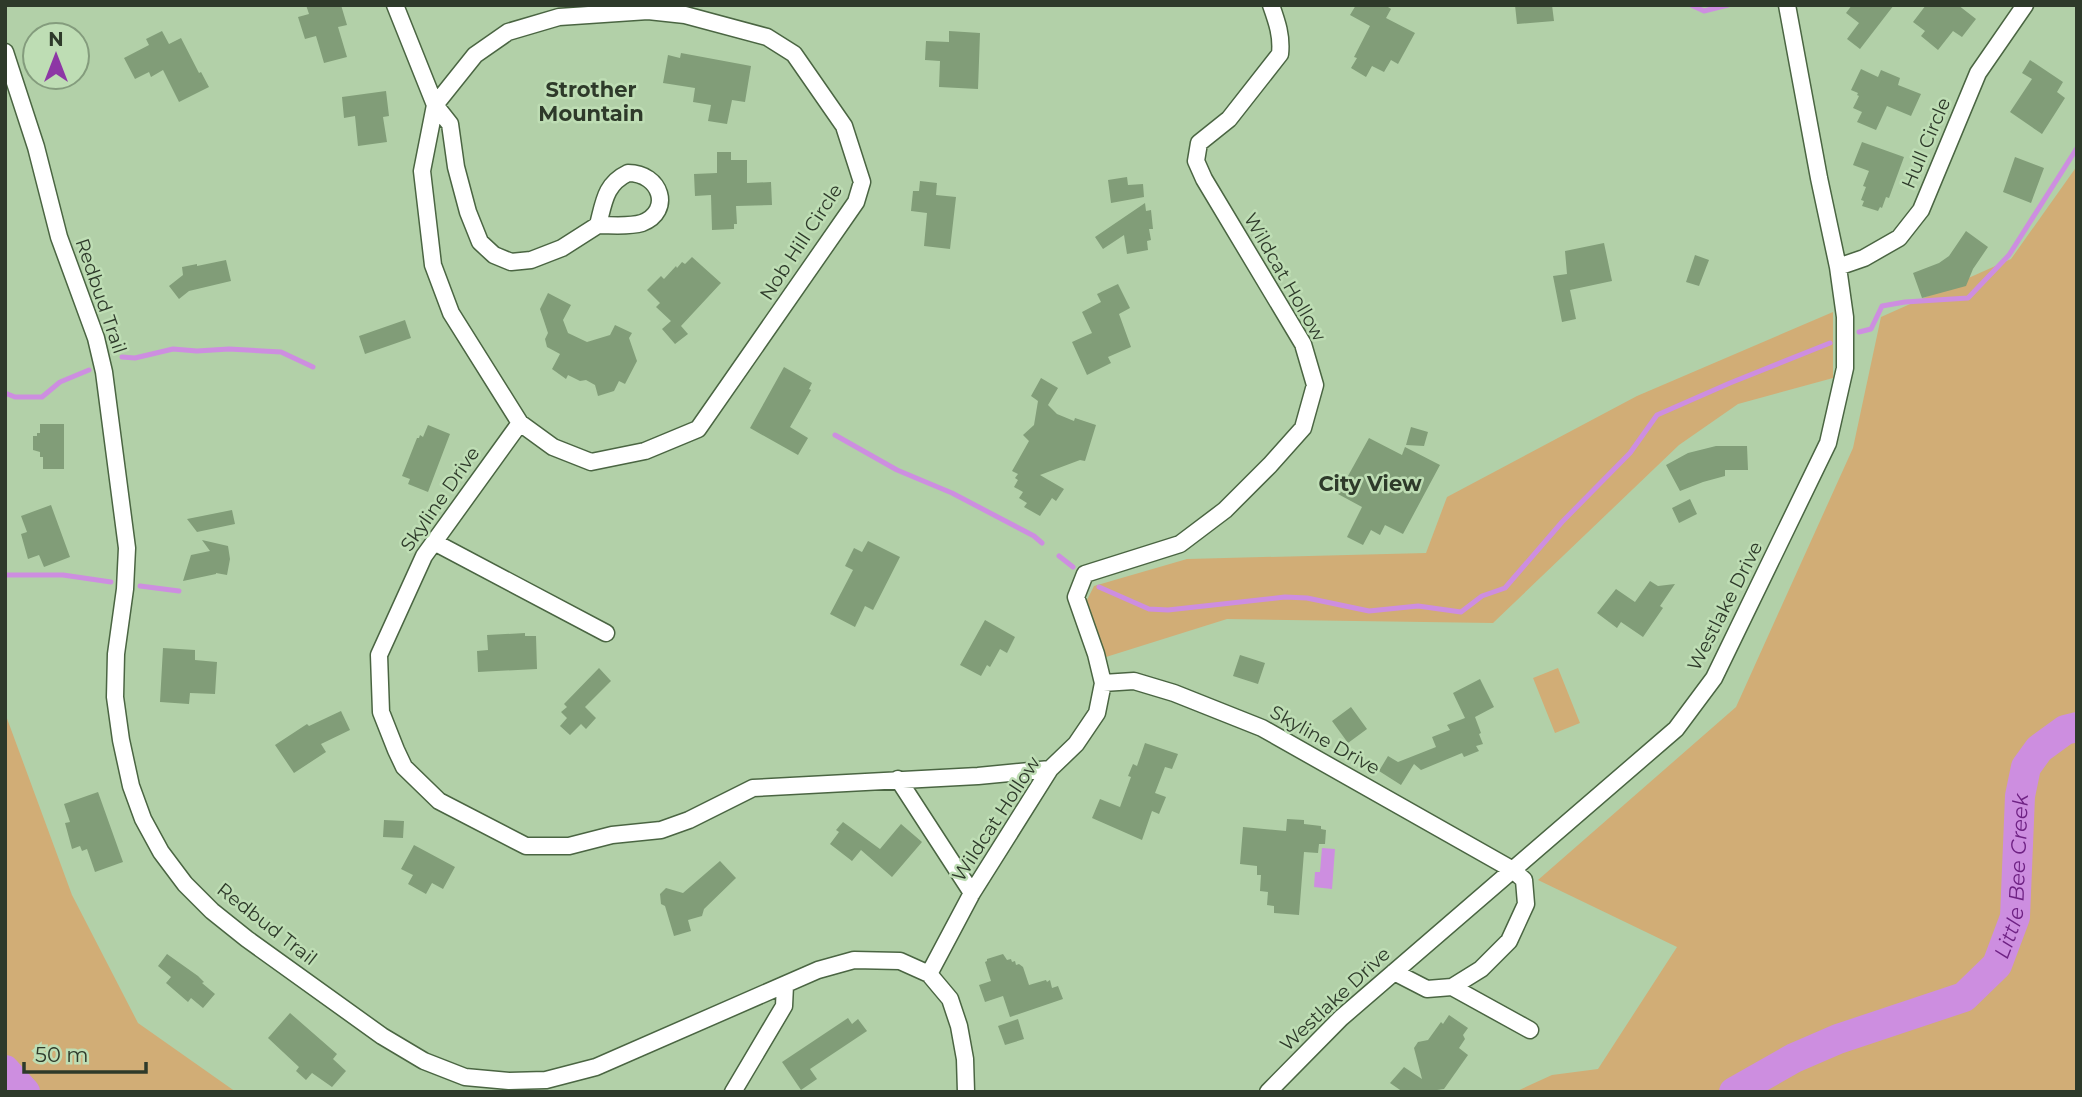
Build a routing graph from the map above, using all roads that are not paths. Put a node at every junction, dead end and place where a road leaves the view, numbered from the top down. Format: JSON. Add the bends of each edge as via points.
{"nodes":[{"id":1,"x":395,"y":5,"type":"edge"},
{"id":2,"x":1271,"y":5,"type":"edge"},
{"id":3,"x":1787,"y":5,"type":"edge"},
{"id":4,"x":2025,"y":5,"type":"edge"},
{"id":5,"x":5,"y":52,"type":"edge"},
{"id":6,"x":11,"y":85,"type":"edge"},
{"id":7,"x":435,"y":104,"type":"junction"},
{"id":8,"x":598,"y":225,"type":"dead end"},
{"id":9,"x":1838,"y":267,"type":"junction"},
{"id":10,"x":520,"y":423,"type":"junction"},
{"id":11,"x":434,"y":542,"type":"junction"},
{"id":12,"x":606,"y":632,"type":"dead end"},
{"id":13,"x":1103,"y":683,"type":"junction"},
{"id":14,"x":1050,"y":769,"type":"junction"},
{"id":15,"x":898,"y":779,"type":"junction"},
{"id":16,"x":1513,"y":870,"type":"junction"},
{"id":17,"x":972,"y":893,"type":"junction"},
{"id":18,"x":1394,"y":972,"type":"junction"},
{"id":19,"x":929,"y":974,"type":"junction"},
{"id":20,"x":785,"y":985,"type":"junction"},
{"id":21,"x":1452,"y":987,"type":"junction"},
{"id":22,"x":1530,"y":1030,"type":"dead end"},
{"id":23,"x":733,"y":1092,"type":"edge"},
{"id":24,"x":966,"y":1092,"type":"edge"},
{"id":25,"x":1268,"y":1092,"type":"edge"}],
"edges":[{"from":1,"to":7,"type":"street"},
{"from":2,"to":13,"type":"street","name":"Wildcat Hollow","via":[[1279,25],[1280,54],[1230,119],[1199,143],[1196,161],[1303,344],[1315,384],[1303,428],[1224,510],[1180,544],[1084,574],[1076,597]]},
{"from":3,"to":9,"type":"street","name":"Westlake Drive"},
{"from":4,"to":9,"type":"street","name":"Hull Circle","via":[[1979,73],[1921,210],[1899,238]]},
{"from":5,"to":6,"type":"street","name":"Redbud Trail"},
{"from":6,"to":20,"type":"street","name":"Redbud Trail","via":[[36,147],[59,237],[104,372],[127,548],[115,697],[131,786],[161,852],[185,884],[247,939],[382,1036],[424,1061],[465,1077],[546,1080],[596,1067]]},
{"from":7,"to":8,"type":"street","via":[[450,124],[456,167],[472,222],[480,242],[494,255],[511,262],[531,260],[562,248]]},
{"from":7,"to":10,"type":"street","via":[[422,170],[433,265],[451,313]]},
{"from":7,"to":10,"type":"street","name":"Nob Hill Circle","via":[[475,55],[508,32],[559,17],[648,11],[685,15],[767,37],[794,54],[844,126],[862,182],[856,202],[698,429],[645,451],[591,462],[553,447]]},
{"from":9,"to":16,"type":"street","name":"Westlake Drive","via":[[1845,317],[1845,368],[1828,443],[1714,678],[1676,729]]},
{"from":10,"to":11,"type":"street","name":"Skyline Drive"},
{"from":11,"to":12,"type":"street"},
{"from":11,"to":15,"type":"street","name":"Skyline Drive","via":[[379,654],[381,712],[404,767],[439,801],[526,846],[569,846],[612,835],[662,830],[753,788]]},
{"from":13,"to":14,"type":"street","name":"Wildcat Hollow","via":[[1097,713],[1076,744]]},
{"from":13,"to":16,"type":"street","name":"Skyline Drive","via":[[1134,681],[1174,692],[1262,728]]},
{"from":14,"to":15,"type":"street","name":"Skyline Drive"},
{"from":14,"to":17,"type":"street","name":"Wildcat Hollow"},
{"from":15,"to":17,"type":"street"},
{"from":16,"to":18,"type":"street","name":"Westlake Drive"},
{"from":16,"to":21,"type":"street","via":[[1524,880],[1526,904],[1509,940],[1481,969]]},
{"from":17,"to":19,"type":"street","name":"Wildcat Hollow"},
{"from":18,"to":21,"type":"street","via":[[1427,989]]},
{"from":18,"to":25,"type":"street","name":"Westlake Drive"},
{"from":19,"to":20,"type":"street","name":"Redbud Trail","via":[[900,961],[855,960]]},
{"from":19,"to":24,"type":"street","name":"Redbud Trail","via":[[950,999],[959,1026]]},
{"from":20,"to":23,"type":"street","via":[[784,1006]]},
{"from":21,"to":22,"type":"street"}]}
